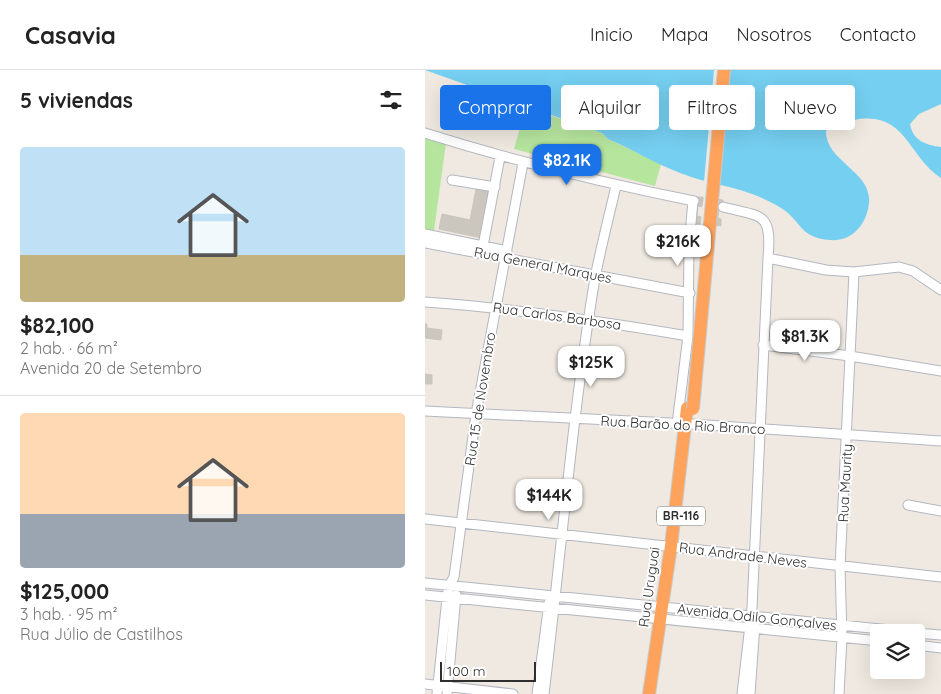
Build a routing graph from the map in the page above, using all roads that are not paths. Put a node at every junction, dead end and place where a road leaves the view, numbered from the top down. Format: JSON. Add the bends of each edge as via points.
{"nodes":[{"id":1,"x":718,"y":70,"type":"edge"},
{"id":2,"x":724,"y":70,"type":"edge"},
{"id":3,"x":425,"y":133,"type":"edge"},
{"id":4,"x":500,"y":157,"type":"junction"},
{"id":5,"x":523,"y":163,"type":"junction"},
{"id":6,"x":453,"y":180,"type":"dead end"},
{"id":7,"x":616,"y":186,"type":"junction"},
{"id":8,"x":495,"y":187,"type":"junction"},
{"id":9,"x":723,"y":207,"type":"tunnel mouth"},
{"id":10,"x":425,"y":234,"type":"edge"},
{"id":11,"x":425,"y":243,"type":"edge"},
{"id":12,"x":483,"y":246,"type":"junction"},
{"id":13,"x":506,"y":255,"type":"junction"},
{"id":14,"x":768,"y":258,"type":"junction"},
{"id":15,"x":854,"y":272,"type":"junction"},
{"id":16,"x":596,"y":276,"type":"junction"},
{"id":17,"x":941,"y":290,"type":"edge"},
{"id":18,"x":690,"y":293,"type":"junction"},
{"id":19,"x":425,"y":302,"type":"edge"},
{"id":20,"x":495,"y":307,"type":"junction"},
{"id":21,"x":589,"y":319,"type":"junction"},
{"id":22,"x":688,"y":336,"type":"junction"},
{"id":23,"x":763,"y":345,"type":"junction"},
{"id":24,"x":850,"y":356,"type":"junction"},
{"id":25,"x":941,"y":371,"type":"edge"},
{"id":26,"x":690,"y":409,"type":"junction"},
{"id":27,"x":425,"y":411,"type":"edge"},
{"id":28,"x":476,"y":414,"type":"junction"},
{"id":29,"x":575,"y":419,"type":"junction"},
{"id":30,"x":685,"y":424,"type":"junction"},
{"id":31,"x":758,"y":429,"type":"junction"},
{"id":32,"x":847,"y":434,"type":"junction"},
{"id":33,"x":941,"y":441,"type":"edge"},
{"id":34,"x":908,"y":505,"type":"dead end"},
{"id":35,"x":941,"y":511,"type":"edge"},
{"id":36,"x":425,"y":519,"type":"edge"},
{"id":37,"x":461,"y":523,"type":"junction"},
{"id":38,"x":562,"y":534,"type":"junction"},
{"id":39,"x":674,"y":546,"type":"junction"},
{"id":40,"x":753,"y":555,"type":"junction"},
{"id":41,"x":840,"y":567,"type":"junction"},
{"id":42,"x":941,"y":577,"type":"edge"},
{"id":43,"x":425,"y":583,"type":"edge"},
{"id":44,"x":453,"y":586,"type":"junction"},
{"id":45,"x":554,"y":594,"type":"junction"},
{"id":46,"x":425,"y":595,"type":"edge"},
{"id":47,"x":451,"y":598,"type":"junction"},
{"id":48,"x":605,"y":602,"type":"junction"},
{"id":49,"x":551,"y":608,"type":"junction"},
{"id":50,"x":603,"y":613,"type":"junction"},
{"id":51,"x":664,"y":613,"type":"junction"},
{"id":52,"x":752,"y":614,"type":"junction"},
{"id":53,"x":840,"y":626,"type":"junction"},
{"id":54,"x":752,"y":628,"type":"junction"},
{"id":55,"x":870,"y":630,"type":"edge"},
{"id":56,"x":925,"y":634,"type":"edge"},
{"id":57,"x":941,"y":635,"type":"edge"},
{"id":58,"x":842,"y":637,"type":"junction"},
{"id":59,"x":870,"y":640,"type":"edge"},
{"id":60,"x":925,"y":646,"type":"edge"},
{"id":61,"x":941,"y":648,"type":"edge"},
{"id":62,"x":425,"y":684,"type":"edge"},
{"id":63,"x":438,"y":690,"type":"edge"},
{"id":64,"x":448,"y":690,"type":"edge"},
{"id":65,"x":513,"y":694,"type":"edge"},
{"id":66,"x":537,"y":694,"type":"edge"},
{"id":67,"x":545,"y":694,"type":"edge"},
{"id":68,"x":649,"y":694,"type":"edge"},
{"id":69,"x":658,"y":694,"type":"edge"},
{"id":70,"x":743,"y":694,"type":"edge"},
{"id":71,"x":750,"y":694,"type":"edge"},
{"id":72,"x":839,"y":694,"type":"edge"}],
"edges":[{"from":1,"to":26,"type":"highway","number":"BR-116"},
{"from":2,"to":26,"type":"highway","number":"BR-116","bridge":true},
{"from":3,"to":4,"type":"street"},
{"from":4,"to":5,"type":"street"},
{"from":4,"to":8,"type":"street"},
{"from":5,"to":7,"type":"street"},
{"from":5,"to":13,"type":"street","name":"Rua 15 de Novembro"},
{"from":6,"to":8,"type":"street"},
{"from":7,"to":16,"type":"street"},
{"from":7,"to":18,"type":"street","via":[[694,201],[689,245]]},
{"from":8,"to":12,"type":"street"},
{"from":9,"to":14,"type":"street","via":[[766,222],[770,231]]},
{"from":10,"to":12,"type":"street"},
{"from":11,"to":13,"type":"street","name":"Rua General Marques"},
{"from":12,"to":13,"type":"street"},
{"from":13,"to":16,"type":"street","name":"Rua General Marques"},
{"from":13,"to":20,"type":"street","name":"Rua 15 de Novembro"},
{"from":14,"to":15,"type":"street","via":[[809,268]]},
{"from":14,"to":23,"type":"street"},
{"from":15,"to":17,"type":"street","via":[[899,267]]},
{"from":15,"to":24,"type":"street","name":"Rua Maurity"},
{"from":16,"to":18,"type":"street","name":"Rua General Marques"},
{"from":16,"to":21,"type":"street"},
{"from":18,"to":22,"type":"street"},
{"from":19,"to":20,"type":"street","name":"Rua Carlos Barbosa"},
{"from":20,"to":21,"type":"street","name":"Rua Carlos Barbosa"},
{"from":20,"to":28,"type":"street","name":"Rua 15 de Novembro"},
{"from":21,"to":22,"type":"street","name":"Rua Carlos Barbosa"},
{"from":21,"to":29,"type":"street"},
{"from":22,"to":30,"type":"street"},
{"from":23,"to":24,"type":"street"},
{"from":23,"to":31,"type":"street"},
{"from":24,"to":25,"type":"street"},
{"from":24,"to":32,"type":"street","name":"Rua Maurity"},
{"from":26,"to":30,"type":"highway","number":"BR-116"},
{"from":27,"to":28,"type":"street","name":"Rua Barão do Rio Branco"},
{"from":28,"to":29,"type":"street","name":"Rua Barão do Rio Branco"},
{"from":28,"to":37,"type":"street","name":"Rua 15 de Novembro"},
{"from":29,"to":30,"type":"street","name":"Rua Barão do Rio Branco"},
{"from":29,"to":38,"type":"street"},
{"from":30,"to":31,"type":"street","name":"Rua Barão do Rio Branco"},
{"from":30,"to":39,"type":"highway","name":"Rua Uruguai","number":"BR-116"},
{"from":31,"to":32,"type":"street","name":"Rua Barão do Rio Branco"},
{"from":31,"to":40,"type":"street"},
{"from":32,"to":33,"type":"street","name":"Rua Barão do Rio Branco"},
{"from":32,"to":41,"type":"street","name":"Rua Maurity"},
{"from":34,"to":35,"type":"street"},
{"from":36,"to":37,"type":"street","name":"Rua Andrade Neves"},
{"from":37,"to":38,"type":"street","name":"Rua Andrade Neves"},
{"from":37,"to":44,"type":"street","name":"Rua 15 de Novembro"},
{"from":38,"to":39,"type":"street","name":"Rua Andrade Neves"},
{"from":38,"to":45,"type":"street"},
{"from":39,"to":40,"type":"street","name":"Rua Andrade Neves"},
{"from":39,"to":51,"type":"highway","name":"Rua Uruguai","number":"BR-116"},
{"from":40,"to":41,"type":"street","name":"Rua Andrade Neves"},
{"from":40,"to":52,"type":"street"},
{"from":41,"to":42,"type":"street","name":"Rua Andrade Neves"},
{"from":41,"to":53,"type":"street","name":"Rua Maurity"},
{"from":43,"to":44,"type":"street","name":"Avenida Odilo Gonçalves"},
{"from":44,"to":45,"type":"street","name":"Avenida Odilo Gonçalves"},
{"from":44,"to":47,"type":"street","name":"Rua 15 de Novembro"},
{"from":45,"to":48,"type":"street","name":"Avenida Odilo Gonçalves"},
{"from":45,"to":49,"type":"street"},
{"from":46,"to":47,"type":"street","name":"Avenida Odilo Gonçalves"},
{"from":47,"to":49,"type":"street","name":"Avenida Odilo Gonçalves"},
{"from":47,"to":63,"type":"street","name":"Rua 15 de Novembro"},
{"from":47,"to":64,"type":"street","name":"Rua 15 de Novembro"},
{"from":48,"to":50,"type":"street"},
{"from":48,"to":51,"type":"street","name":"Avenida Odilo Gonçalves"},
{"from":49,"to":50,"type":"street","name":"Avenida Odilo Gonçalves"},
{"from":49,"to":66,"type":"street"},
{"from":49,"to":67,"type":"street"},
{"from":50,"to":51,"type":"street","name":"Avenida Odilo Gonçalves"},
{"from":51,"to":52,"type":"street","name":"Avenida Odilo Gonçalves"},
{"from":51,"to":54,"type":"street","name":"Avenida Odilo Gonçalves"},
{"from":51,"to":68,"type":"highway","name":"Rua Uruguai","number":"BR-116"},
{"from":51,"to":69,"type":"highway","name":"Rua Uruguai","number":"BR-116"},
{"from":52,"to":53,"type":"street","name":"Avenida Odilo Gonçalves"},
{"from":52,"to":54,"type":"street"},
{"from":53,"to":55,"type":"street","name":"Avenida Odilo Gonçalves"},
{"from":53,"to":58,"type":"street","name":"Rua Maurity"},
{"from":54,"to":58,"type":"street","name":"Avenida Odilo Gonçalves"},
{"from":54,"to":70,"type":"street"},
{"from":54,"to":71,"type":"street"},
{"from":56,"to":57,"type":"street"},
{"from":58,"to":59,"type":"street","name":"Avenida Odilo Gonçalves"},
{"from":58,"to":72,"type":"street","name":"Rua Maurity"},
{"from":60,"to":61,"type":"street"},
{"from":62,"to":63,"type":"street"},
{"from":63,"to":64,"type":"street"},
{"from":64,"to":65,"type":"street"}]}
